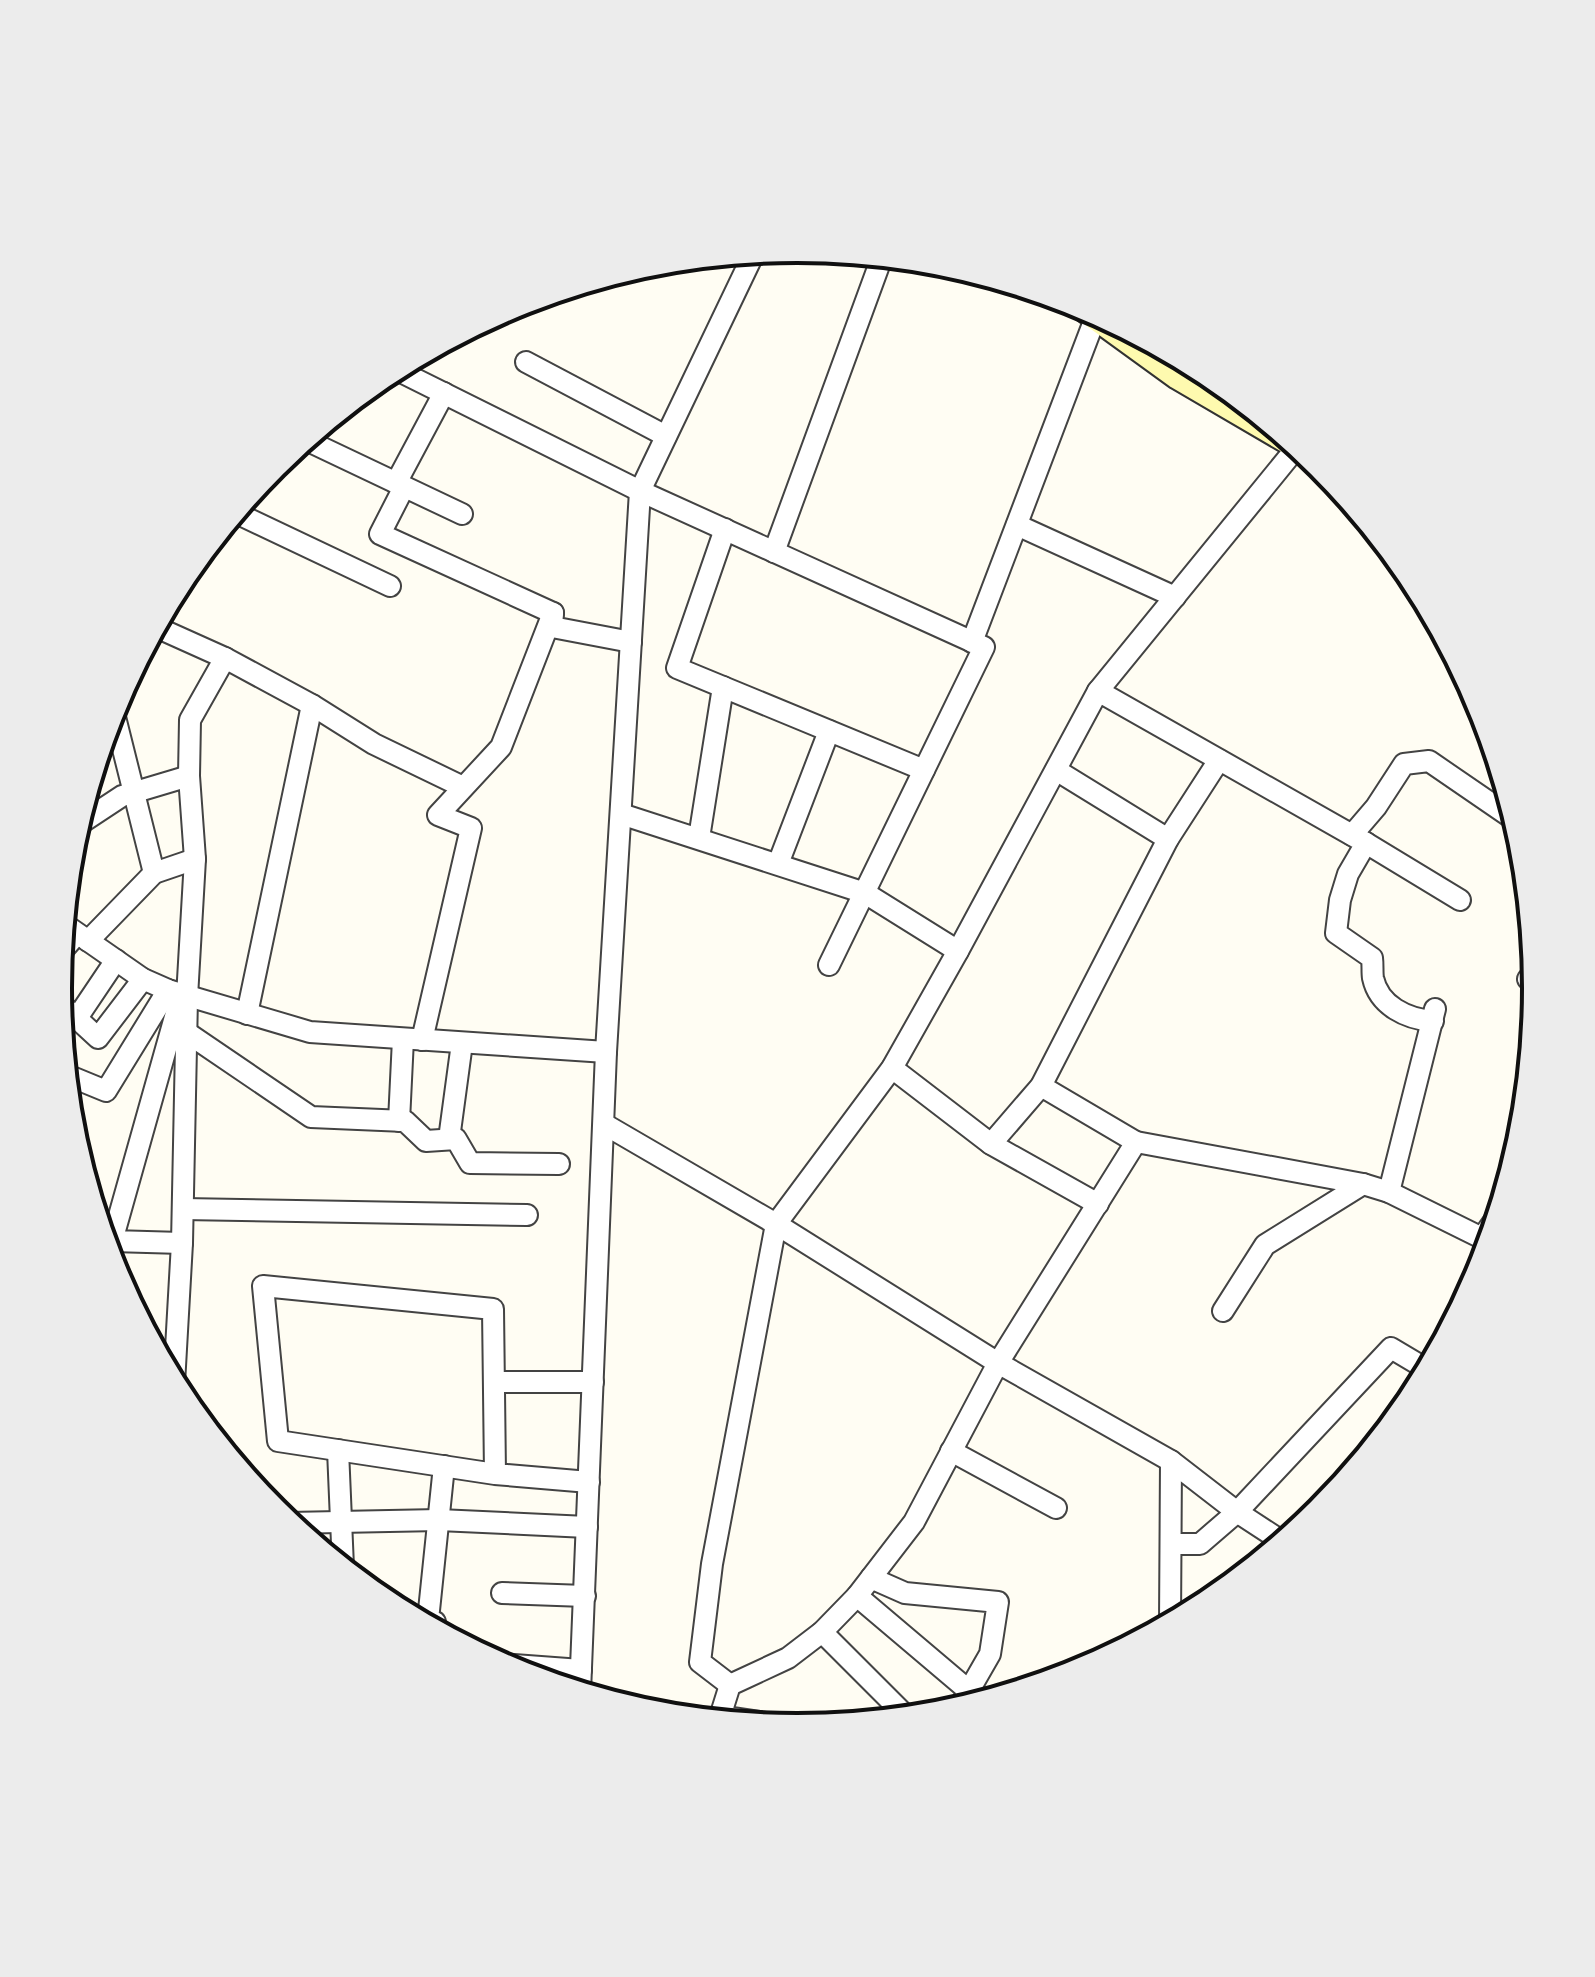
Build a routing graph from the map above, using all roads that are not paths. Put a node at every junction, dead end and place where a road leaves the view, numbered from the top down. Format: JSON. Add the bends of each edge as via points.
{"nodes":[{"id":1,"x":745,"y":265,"type":"edge"},
{"id":2,"x":878,"y":268,"type":"edge"},
{"id":3,"x":1098,"y":329,"type":"edge"},
{"id":4,"x":1153,"y":357,"type":"edge"},
{"id":5,"x":526,"y":362,"type":"dead end"},
{"id":6,"x":409,"y":376,"type":"edge"},
{"id":7,"x":1200,"y":385,"type":"edge"},
{"id":8,"x":444,"y":393,"type":"junction"},
{"id":9,"x":666,"y":436,"type":"junction"},
{"id":10,"x":317,"y":445,"type":"edge"},
{"id":11,"x":1290,"y":456,"type":"edge"},
{"id":12,"x":400,"y":485,"type":"junction"},
{"id":13,"x":640,"y":491,"type":"junction"},
{"id":14,"x":462,"y":514,"type":"dead end"},
{"id":15,"x":246,"y":518,"type":"edge"},
{"id":16,"x":1017,"y":525,"type":"junction"},
{"id":17,"x":725,"y":529,"type":"junction"},
{"id":18,"x":774,"y":552,"type":"junction"},
{"id":19,"x":390,"y":586,"type":"dead end"},
{"id":20,"x":1175,"y":597,"type":"junction"},
{"id":21,"x":553,"y":613,"type":"junction"},
{"id":22,"x":166,"y":632,"type":"edge"},
{"id":23,"x":631,"y":642,"type":"junction"},
{"id":24,"x":972,"y":642,"type":"junction"},
{"id":25,"x":225,"y":658,"type":"junction"},
{"id":26,"x":723,"y":687,"type":"junction"},
{"id":27,"x":1098,"y":691,"type":"junction"},
{"id":28,"x":312,"y":705,"type":"junction"},
{"id":29,"x":829,"y":731,"type":"junction"},
{"id":30,"x":119,"y":733,"type":"edge"},
{"id":31,"x":1219,"y":760,"type":"junction"},
{"id":32,"x":924,"y":770,"type":"junction"},
{"id":33,"x":1056,"y":770,"type":"junction"},
{"id":34,"x":189,"y":776,"type":"junction"},
{"id":35,"x":463,"y":787,"type":"junction"},
{"id":36,"x":134,"y":793,"type":"junction"},
{"id":37,"x":1500,"y":810,"type":"edge"},
{"id":38,"x":621,"y":814,"type":"junction"},
{"id":39,"x":94,"y":815,"type":"edge"},
{"id":40,"x":699,"y":838,"type":"junction"},
{"id":41,"x":1168,"y":839,"type":"junction"},
{"id":42,"x":1359,"y":839,"type":"junction"},
{"id":43,"x":195,"y":859,"type":"junction"},
{"id":44,"x":778,"y":864,"type":"junction"},
{"id":45,"x":154,"y":873,"type":"junction"},
{"id":46,"x":865,"y":893,"type":"junction"},
{"id":47,"x":1460,"y":900,"type":"dead end"},
{"id":48,"x":77,"y":933,"type":"edge"},
{"id":49,"x":958,"y":951,"type":"junction"},
{"id":50,"x":116,"y":960,"type":"junction"},
{"id":51,"x":829,"y":965,"type":"dead end"},
{"id":52,"x":143,"y":979,"type":"junction"},
{"id":53,"x":179,"y":994,"type":"junction"},
{"id":54,"x":247,"y":1014,"type":"junction"},
{"id":55,"x":73,"y":1015,"type":"edge"},
{"id":56,"x":77,"y":1018,"type":"junction"},
{"id":57,"x":186,"y":1032,"type":"junction"},
{"id":58,"x":413,"y":1040,"type":"junction"},
{"id":59,"x":462,"y":1043,"type":"junction"},
{"id":60,"x":606,"y":1052,"type":"junction"},
{"id":61,"x":892,"y":1068,"type":"junction"},
{"id":62,"x":78,"y":1079,"type":"edge"},
{"id":63,"x":1041,"y":1086,"type":"junction"},
{"id":64,"x":399,"y":1121,"type":"junction"},
{"id":65,"x":604,"y":1124,"type":"junction"},
{"id":66,"x":449,"y":1139,"type":"junction"},
{"id":67,"x":1136,"y":1142,"type":"junction"},
{"id":68,"x":991,"y":1144,"type":"junction"},
{"id":69,"x":559,"y":1164,"type":"dead end"},
{"id":70,"x":1363,"y":1184,"type":"junction"},
{"id":71,"x":1389,"y":1192,"type":"junction"},
{"id":72,"x":1098,"y":1204,"type":"junction"},
{"id":73,"x":183,"y":1209,"type":"junction"},
{"id":74,"x":527,"y":1215,"type":"dead end"},
{"id":75,"x":776,"y":1224,"type":"junction"},
{"id":76,"x":115,"y":1232,"type":"edge"},
{"id":77,"x":1479,"y":1236,"type":"edge"},
{"id":78,"x":118,"y":1241,"type":"edge"},
{"id":79,"x":182,"y":1243,"type":"junction"},
{"id":80,"x":1223,"y":1311,"type":"dead end"},
{"id":81,"x":175,"y":1361,"type":"edge"},
{"id":82,"x":998,"y":1363,"type":"junction"},
{"id":83,"x":1418,"y":1364,"type":"edge"},
{"id":84,"x":494,"y":1382,"type":"junction"},
{"id":85,"x":593,"y":1382,"type":"junction"},
{"id":86,"x":338,"y":1450,"type":"junction"},
{"id":87,"x":951,"y":1451,"type":"junction"},
{"id":88,"x":1171,"y":1461,"type":"junction"},
{"id":89,"x":444,"y":1466,"type":"junction"},
{"id":90,"x":495,"y":1474,"type":"junction"},
{"id":91,"x":589,"y":1482,"type":"junction"},
{"id":92,"x":1056,"y":1508,"type":"dead end"},
{"id":93,"x":1237,"y":1512,"type":"junction"},
{"id":94,"x":439,"y":1520,"type":"junction"},
{"id":95,"x":341,"y":1522,"type":"junction"},
{"id":96,"x":307,"y":1523,"type":"edge"},
{"id":97,"x":587,"y":1527,"type":"junction"},
{"id":98,"x":1274,"y":1536,"type":"edge"},
{"id":99,"x":1171,"y":1544,"type":"junction"},
{"id":100,"x":342,"y":1553,"type":"edge"},
{"id":101,"x":871,"y":1578,"type":"junction"},
{"id":102,"x":502,"y":1593,"type":"dead end"},
{"id":103,"x":585,"y":1596,"type":"junction"},
{"id":104,"x":857,"y":1596,"type":"junction"},
{"id":105,"x":1170,"y":1611,"type":"edge"},
{"id":106,"x":429,"y":1613,"type":"edge"},
{"id":107,"x":822,"y":1632,"type":"junction"},
{"id":108,"x":542,"y":1667,"type":"edge"},
{"id":109,"x":581,"y":1670,"type":"junction"},
{"id":110,"x":581,"y":1680,"type":"edge"},
{"id":111,"x":730,"y":1685,"type":"junction"},
{"id":112,"x":967,"y":1693,"type":"edge"},
{"id":113,"x":960,"y":1695,"type":"edge"},
{"id":114,"x":897,"y":1707,"type":"edge"},
{"id":115,"x":722,"y":1710,"type":"edge"}],
"edges":[{"from":1,"to":9,"type":"street"},
{"from":2,"to":18,"type":"street"},
{"from":3,"to":16,"type":"street"},
{"from":4,"to":7,"type":"main road"},
{"from":5,"to":9,"type":"street"},
{"from":6,"to":8,"type":"street"},
{"from":8,"to":12,"type":"street"},
{"from":8,"to":13,"type":"street"},
{"from":9,"to":13,"type":"street"},
{"from":10,"to":12,"type":"street"},
{"from":11,"to":20,"type":"street"},
{"from":12,"to":14,"type":"street"},
{"from":12,"to":21,"type":"street","via":[[380,534]]},
{"from":13,"to":17,"type":"street"},
{"from":13,"to":23,"type":"street"},
{"from":15,"to":19,"type":"street"},
{"from":16,"to":20,"type":"street"},
{"from":16,"to":24,"type":"street"},
{"from":17,"to":18,"type":"street"},
{"from":17,"to":26,"type":"street","via":[[677,668]]},
{"from":18,"to":24,"type":"street"},
{"from":20,"to":27,"type":"street"},
{"from":21,"to":23,"type":"street","via":[[552,627]]},
{"from":21,"to":35,"type":"street","via":[[501,747]]},
{"from":22,"to":25,"type":"street"},
{"from":23,"to":38,"type":"street"},
{"from":24,"to":32,"type":"street","via":[[984,647]]},
{"from":25,"to":28,"type":"street"},
{"from":25,"to":34,"type":"street","via":[[190,720]]},
{"from":26,"to":29,"type":"street"},
{"from":26,"to":40,"type":"street"},
{"from":27,"to":31,"type":"street"},
{"from":27,"to":33,"type":"street"},
{"from":28,"to":35,"type":"street","via":[[374,744]]},
{"from":28,"to":54,"type":"street"},
{"from":29,"to":32,"type":"street"},
{"from":29,"to":44,"type":"street"},
{"from":30,"to":36,"type":"street"},
{"from":31,"to":41,"type":"street"},
{"from":31,"to":42,"type":"street"},
{"from":32,"to":46,"type":"street"},
{"from":33,"to":41,"type":"street"},
{"from":33,"to":49,"type":"street"},
{"from":34,"to":36,"type":"street"},
{"from":34,"to":43,"type":"street"},
{"from":35,"to":58,"type":"street","via":[[438,815],[471,828]]},
{"from":36,"to":39,"type":"street"},
{"from":36,"to":45,"type":"street"},
{"from":37,"to":42,"type":"street","via":[[1429,761],[1404,764]]},
{"from":38,"to":40,"type":"street"},
{"from":38,"to":60,"type":"street"},
{"from":40,"to":44,"type":"street"},
{"from":41,"to":63,"type":"street"},
{"from":42,"to":47,"type":"street"},
{"from":42,"to":71,"type":"street","via":[[1336,933],[1372,958],[1373,980],[1386,1004],[1417,1019],[1434,1015]]},
{"from":43,"to":45,"type":"street"},
{"from":43,"to":53,"type":"street"},
{"from":44,"to":46,"type":"street"},
{"from":45,"to":48,"type":"street"},
{"from":46,"to":49,"type":"street"},
{"from":46,"to":51,"type":"street"},
{"from":48,"to":50,"type":"street"},
{"from":49,"to":61,"type":"street"},
{"from":50,"to":52,"type":"street"},
{"from":50,"to":56,"type":"street"},
{"from":52,"to":53,"type":"street"},
{"from":52,"to":56,"type":"street","via":[[98,1038]]},
{"from":53,"to":54,"type":"street"},
{"from":53,"to":57,"type":"street"},
{"from":53,"to":62,"type":"street","via":[[106,1091]]},
{"from":53,"to":76,"type":"street"},
{"from":54,"to":58,"type":"street","via":[[310,1032]]},
{"from":55,"to":56,"type":"street"},
{"from":57,"to":64,"type":"street","via":[[311,1117]]},
{"from":57,"to":73,"type":"street"},
{"from":58,"to":59,"type":"street"},
{"from":58,"to":64,"type":"street"},
{"from":59,"to":60,"type":"street"},
{"from":59,"to":66,"type":"street"},
{"from":60,"to":65,"type":"street"},
{"from":61,"to":68,"type":"street"},
{"from":61,"to":75,"type":"street"},
{"from":63,"to":67,"type":"street"},
{"from":63,"to":68,"type":"street"},
{"from":64,"to":66,"type":"street","via":[[426,1141]]},
{"from":65,"to":75,"type":"street"},
{"from":65,"to":85,"type":"street"},
{"from":66,"to":69,"type":"street","via":[[456,1139],[470,1163]]},
{"from":67,"to":70,"type":"street"},
{"from":67,"to":72,"type":"street"},
{"from":68,"to":72,"type":"street"},
{"from":70,"to":71,"type":"street"},
{"from":70,"to":80,"type":"street","via":[[1265,1245]]},
{"from":71,"to":77,"type":"street"},
{"from":72,"to":82,"type":"street"},
{"from":73,"to":74,"type":"street"},
{"from":73,"to":79,"type":"street"},
{"from":75,"to":82,"type":"street"},
{"from":75,"to":111,"type":"street","via":[[712,1564],[700,1662]]},
{"from":78,"to":79,"type":"street"},
{"from":79,"to":81,"type":"street"},
{"from":82,"to":87,"type":"street"},
{"from":82,"to":88,"type":"street"},
{"from":83,"to":93,"type":"street","via":[[1391,1348]]},
{"from":84,"to":85,"type":"street"},
{"from":84,"to":86,"type":"street","via":[[493,1309],[263,1286],[278,1441]]},
{"from":84,"to":90,"type":"street"},
{"from":85,"to":91,"type":"street"},
{"from":86,"to":89,"type":"street"},
{"from":86,"to":95,"type":"street"},
{"from":87,"to":92,"type":"street"},
{"from":87,"to":101,"type":"street","via":[[914,1522]]},
{"from":88,"to":93,"type":"street"},
{"from":88,"to":99,"type":"street"},
{"from":89,"to":90,"type":"street"},
{"from":89,"to":94,"type":"street"},
{"from":90,"to":91,"type":"street"},
{"from":91,"to":97,"type":"street"},
{"from":93,"to":98,"type":"street"},
{"from":93,"to":99,"type":"street","via":[[1200,1544]]},
{"from":94,"to":95,"type":"street"},
{"from":94,"to":97,"type":"street"},
{"from":94,"to":106,"type":"street"},
{"from":95,"to":96,"type":"street"},
{"from":95,"to":100,"type":"street"},
{"from":97,"to":103,"type":"street"},
{"from":99,"to":105,"type":"street"},
{"from":101,"to":104,"type":"street"},
{"from":101,"to":112,"type":"street","via":[[905,1593],[998,1602],[990,1654]]},
{"from":102,"to":103,"type":"street"},
{"from":103,"to":109,"type":"street"},
{"from":104,"to":107,"type":"street"},
{"from":104,"to":113,"type":"street"},
{"from":107,"to":111,"type":"street","via":[[788,1658]]},
{"from":107,"to":114,"type":"street"},
{"from":108,"to":109,"type":"street"},
{"from":109,"to":110,"type":"street"},
{"from":111,"to":115,"type":"street"}]}
